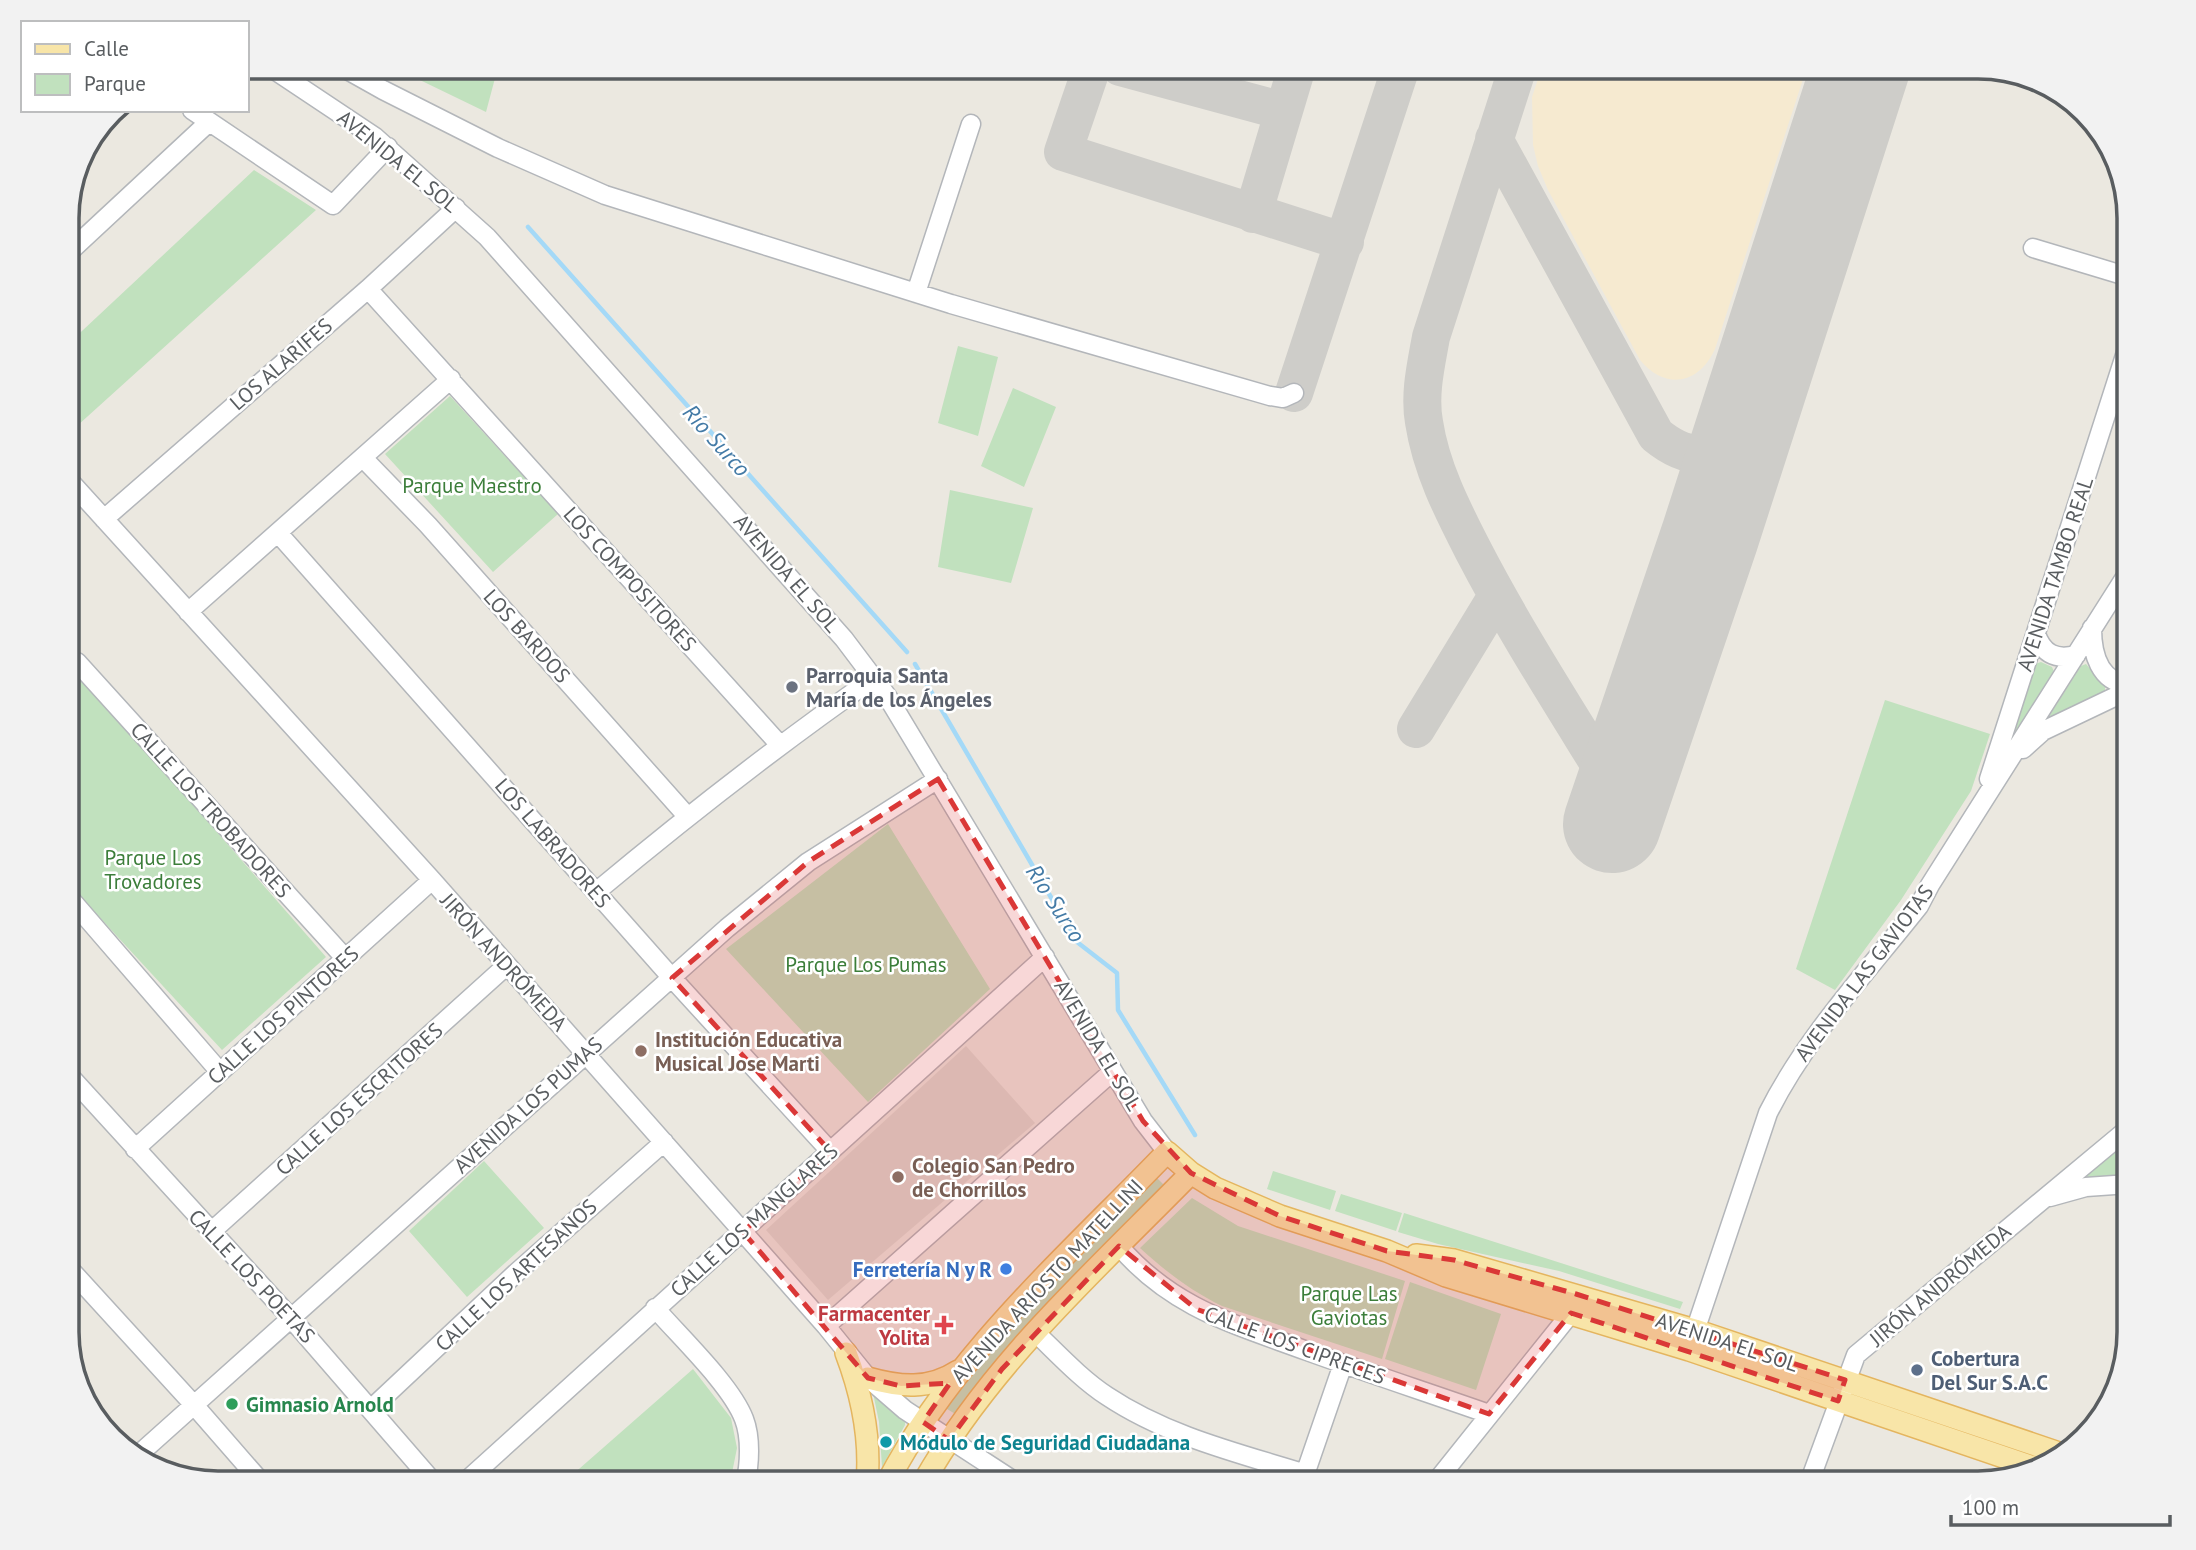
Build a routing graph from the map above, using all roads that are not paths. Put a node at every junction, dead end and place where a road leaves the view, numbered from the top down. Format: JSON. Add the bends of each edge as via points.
{"nodes":[{"id":1,"x":290,"y":79,"type":"edge"},
{"id":2,"x":364,"y":79,"type":"edge"},
{"id":3,"x":195,"y":112,"type":"edge"},
{"id":4,"x":209,"y":122,"type":"junction"},
{"id":5,"x":971,"y":124,"type":"dead end"},
{"id":6,"x":388,"y":147,"type":"junction"},
{"id":7,"x":457,"y":208,"type":"junction"},
{"id":8,"x":79,"y":243,"type":"edge"},
{"id":9,"x":2033,"y":248,"type":"dead end"},
{"id":10,"x":2117,"y":273,"type":"edge"},
{"id":11,"x":368,"y":289,"type":"junction"},
{"id":12,"x":916,"y":293,"type":"junction"},
{"id":13,"x":451,"y":379,"type":"junction"},
{"id":14,"x":2117,"y":383,"type":"edge"},
{"id":15,"x":1294,"y":393,"type":"dead end"},
{"id":16,"x":364,"y":459,"type":"junction"},
{"id":17,"x":79,"y":491,"type":"edge"},
{"id":18,"x":104,"y":519,"type":"junction"},
{"id":19,"x":278,"y":533,"type":"junction"},
{"id":20,"x":2117,"y":590,"type":"edge"},
{"id":21,"x":188,"y":612,"type":"junction"},
{"id":22,"x":2092,"y":627,"type":"junction"},
{"id":23,"x":2036,"y":634,"type":"junction"},
{"id":24,"x":2076,"y":654,"type":"junction"},
{"id":25,"x":79,"y":669,"type":"edge"},
{"id":26,"x":874,"y":677,"type":"junction"},
{"id":27,"x":2117,"y":682,"type":"edge"},
{"id":28,"x":2117,"y":695,"type":"edge"},
{"id":29,"x":779,"y":744,"type":"junction"},
{"id":30,"x":938,"y":779,"type":"junction"},
{"id":31,"x":1981,"y":804,"type":"junction"},
{"id":32,"x":687,"y":816,"type":"junction"},
{"id":33,"x":432,"y":880,"type":"junction"},
{"id":34,"x":596,"y":892,"type":"junction"},
{"id":35,"x":79,"y":909,"type":"edge"},
{"id":36,"x":1045,"y":957,"type":"junction"},
{"id":37,"x":345,"y":958,"type":"junction"},
{"id":38,"x":506,"y":966,"type":"junction"},
{"id":39,"x":672,"y":978,"type":"junction"},
{"id":40,"x":585,"y":1054,"type":"junction"},
{"id":41,"x":1113,"y":1071,"type":"junction"},
{"id":42,"x":220,"y":1072,"type":"junction"},
{"id":43,"x":79,"y":1086,"type":"edge"},
{"id":44,"x":2117,"y":1139,"type":"edge"},
{"id":45,"x":664,"y":1142,"type":"junction"},
{"id":46,"x":135,"y":1149,"type":"junction"},
{"id":47,"x":830,"y":1151,"type":"junction"},
{"id":48,"x":1167,"y":1152,"type":"junction"},
{"id":49,"x":1191,"y":1173,"type":"junction"},
{"id":50,"x":2117,"y":1185,"type":"edge"},
{"id":51,"x":2044,"y":1198,"type":"junction"},
{"id":52,"x":212,"y":1231,"type":"junction"},
{"id":53,"x":743,"y":1232,"type":"junction"},
{"id":54,"x":1119,"y":1246,"type":"junction"},
{"id":55,"x":79,"y":1279,"type":"edge"},
{"id":56,"x":1574,"y":1304,"type":"junction"},
{"id":57,"x":655,"y":1308,"type":"junction"},
{"id":58,"x":291,"y":1318,"type":"junction"},
{"id":59,"x":826,"y":1326,"type":"junction"},
{"id":60,"x":1035,"y":1332,"type":"junction"},
{"id":61,"x":1692,"y":1340,"type":"junction"},
{"id":62,"x":846,"y":1353,"type":"junction"},
{"id":63,"x":1343,"y":1364,"type":"junction"},
{"id":64,"x":962,"y":1368,"type":"junction"},
{"id":65,"x":868,"y":1378,"type":"junction"},
{"id":66,"x":1845,"y":1380,"type":"junction"},
{"id":67,"x":1838,"y":1401,"type":"junction"},
{"id":68,"x":194,"y":1405,"type":"junction"},
{"id":69,"x":371,"y":1409,"type":"junction"},
{"id":70,"x":1489,"y":1413,"type":"junction"},
{"id":71,"x":923,"y":1422,"type":"junction"},
{"id":72,"x":948,"y":1440,"type":"junction"},
{"id":73,"x":144,"y":1450,"type":"edge"},
{"id":74,"x":2052,"y":1450,"type":"edge"},
{"id":75,"x":2023,"y":1464,"type":"edge"},
{"id":76,"x":252,"y":1471,"type":"edge"},
{"id":77,"x":424,"y":1471,"type":"edge"},
{"id":78,"x":477,"y":1471,"type":"edge"},
{"id":79,"x":747,"y":1471,"type":"edge"},
{"id":80,"x":867,"y":1471,"type":"edge"},
{"id":81,"x":894,"y":1471,"type":"edge"},
{"id":82,"x":930,"y":1471,"type":"edge"},
{"id":83,"x":998,"y":1471,"type":"edge"},
{"id":84,"x":1282,"y":1471,"type":"edge"},
{"id":85,"x":1307,"y":1471,"type":"edge"},
{"id":86,"x":1444,"y":1471,"type":"edge"},
{"id":87,"x":1813,"y":1471,"type":"edge"}],
"edges":[{"from":1,"to":6,"type":"street","name":"AVENIDA EL SOL"},
{"from":2,"to":12,"type":"street","via":[[498,148],[605,195]]},
{"from":3,"to":4,"type":"street"},
{"from":4,"to":6,"type":"street","via":[[333,205]]},
{"from":4,"to":8,"type":"street"},
{"from":5,"to":12,"type":"street"},
{"from":6,"to":7,"type":"street","name":"AVENIDA EL SOL"},
{"from":7,"to":11,"type":"street","name":"LOS ALARIFES"},
{"from":7,"to":26,"type":"street","name":"AVENIDA EL SOL","via":[[681,453]]},
{"from":9,"to":10,"type":"street"},
{"from":11,"to":13,"type":"street","name":"LOS COMPOSITORES"},
{"from":11,"to":18,"type":"street","name":"LOS ALARIFES"},
{"from":12,"to":15,"type":"street","via":[[1270,396],[1283,398]]},
{"from":13,"to":16,"type":"street"},
{"from":13,"to":29,"type":"street","name":"LOS COMPOSITORES"},
{"from":14,"to":23,"type":"street","name":"AVENIDA TAMBO REAL"},
{"from":16,"to":19,"type":"street"},
{"from":16,"to":32,"type":"street","name":"LOS BARDOS"},
{"from":17,"to":18,"type":"street","name":"JIRÓN ANDRÓMEDA"},
{"from":18,"to":21,"type":"street","name":"JIRÓN ANDRÓMEDA"},
{"from":19,"to":21,"type":"street"},
{"from":19,"to":34,"type":"street","name":"LOS LABRADORES"},
{"from":20,"to":22,"type":"street","name":"AVENIDA LAS GAVIOTAS"},
{"from":21,"to":33,"type":"street","name":"JIRÓN ANDRÓMEDA"},
{"from":22,"to":24,"type":"street","name":"AVENIDA LAS GAVIOTAS"},
{"from":22,"to":27,"type":"street","via":[[2095,660]]},
{"from":23,"to":24,"type":"street","via":[[2039,645],[2052,655]]},
{"from":23,"to":31,"type":"street","name":"AVENIDA TAMBO REAL"},
{"from":24,"to":31,"type":"street","name":"AVENIDA LAS GAVIOTAS"},
{"from":25,"to":37,"type":"street","name":"CALLE LOS TROBADORES"},
{"from":26,"to":29,"type":"street"},
{"from":26,"to":30,"type":"street","name":"AVENIDA EL SOL"},
{"from":28,"to":31,"type":"street","via":[[2035,737]]},
{"from":29,"to":32,"type":"street"},
{"from":30,"to":36,"type":"street","name":"AVENIDA EL SOL"},
{"from":30,"to":39,"type":"street","name":"AVENIDA LOS PUMAS","via":[[808,862]]},
{"from":31,"to":61,"type":"street","name":"AVENIDA LAS GAVIOTAS","via":[[1919,906],[1784,1080],[1768,1113]]},
{"from":32,"to":34,"type":"street"},
{"from":33,"to":37,"type":"street","name":"CALLE LOS PINTORES"},
{"from":33,"to":38,"type":"street","name":"JIRÓN ANDRÓMEDA"},
{"from":34,"to":39,"type":"street","name":"LOS LABRADORES"},
{"from":35,"to":42,"type":"street"},
{"from":36,"to":41,"type":"street","name":"AVENIDA EL SOL"},
{"from":36,"to":47,"type":"street","name":"CALLE LOS MANGLARES"},
{"from":37,"to":42,"type":"street","name":"CALLE LOS PINTORES"},
{"from":38,"to":40,"type":"street","name":"JIRÓN ANDRÓMEDA"},
{"from":38,"to":52,"type":"street","name":"CALLE LOS ESCRITORES"},
{"from":39,"to":40,"type":"street","name":"AVENIDA LOS PUMAS"},
{"from":39,"to":47,"type":"street","name":"LOS LABRADORES"},
{"from":40,"to":45,"type":"street","name":"JIRÓN ANDRÓMEDA"},
{"from":40,"to":58,"type":"street","name":"AVENIDA LOS PUMAS"},
{"from":41,"to":48,"type":"street","name":"AVENIDA EL SOL"},
{"from":41,"to":59,"type":"street"},
{"from":42,"to":46,"type":"street","name":"CALLE LOS PINTORES"},
{"from":43,"to":46,"type":"street","name":"CALLE LOS POETAS"},
{"from":44,"to":51,"type":"street","name":"JIRÓN ANDRÓMEDA"},
{"from":45,"to":53,"type":"street","name":"JIRÓN ANDRÓMEDA"},
{"from":45,"to":69,"type":"street","name":"CALLE LOS ARTESANOS"},
{"from":46,"to":52,"type":"street","name":"CALLE LOS POETAS"},
{"from":47,"to":53,"type":"street","name":"CALLE LOS MANGLARES"},
{"from":48,"to":49,"type":"main road","name":"AVENIDA EL SOL"},
{"from":48,"to":64,"type":"main road","name":"AVENIDA ARIOSTO MATELLINI"},
{"from":49,"to":54,"type":"main road","name":"AVENIDA ARIOSTO MATELLINI"},
{"from":49,"to":56,"type":"main road","name":"AVENIDA EL SOL","via":[[1280,1216],[1387,1251],[1454,1260]]},
{"from":50,"to":51,"type":"street","via":[[2085,1187]]},
{"from":51,"to":66,"type":"street","name":"JIRÓN ANDRÓMEDA","via":[[1857,1355]]},
{"from":52,"to":58,"type":"street","name":"CALLE LOS POETAS"},
{"from":53,"to":57,"type":"street","name":"CALLE LOS MANGLARES"},
{"from":53,"to":59,"type":"street","name":"JIRÓN ANDRÓMEDA"},
{"from":54,"to":60,"type":"main road","name":"AVENIDA ARIOSTO MATELLINI"},
{"from":54,"to":63,"type":"street","name":"CALLE LOS CIPRECES","via":[[1159,1284],[1196,1309]]},
{"from":55,"to":68,"type":"street"},
{"from":56,"to":61,"type":"main road","name":"AVENIDA EL SOL"},
{"from":56,"to":70,"type":"street"},
{"from":57,"to":78,"type":"street","name":"CALLE LOS MANGLARES"},
{"from":57,"to":79,"type":"street","via":[[740,1410],[747,1430]]},
{"from":58,"to":68,"type":"street","name":"AVENIDA LOS PUMAS"},
{"from":58,"to":69,"type":"street","name":"CALLE LOS POETAS"},
{"from":59,"to":62,"type":"street","name":"JIRÓN ANDRÓMEDA"},
{"from":60,"to":72,"type":"main road","name":"AVENIDA ARIOSTO MATELLINI"},
{"from":60,"to":84,"type":"street","via":[[1094,1387],[1152,1422]]},
{"from":61,"to":66,"type":"main road","name":"AVENIDA EL SOL"},
{"from":61,"to":67,"type":"main road","name":"AVENIDA EL SOL"},
{"from":62,"to":65,"type":"street","name":"JIRÓN ANDRÓMEDA"},
{"from":62,"to":80,"type":"main road","via":[[865,1422]]},
{"from":63,"to":70,"type":"street","name":"CALLE LOS CIPRECES"},
{"from":63,"to":85,"type":"street"},
{"from":64,"to":65,"type":"main road","via":[[923,1385],[901,1386]]},
{"from":64,"to":71,"type":"main road","name":"AVENIDA ARIOSTO MATELLINI"},
{"from":65,"to":71,"type":"street","name":"JIRÓN ANDRÓMEDA"},
{"from":66,"to":67,"type":"street","name":"JIRÓN ANDRÓMEDA"},
{"from":66,"to":74,"type":"main road","name":"AVENIDA EL SOL"},
{"from":67,"to":75,"type":"main road","name":"AVENIDA EL SOL"},
{"from":67,"to":87,"type":"street","name":"JIRÓN ANDRÓMEDA"},
{"from":68,"to":73,"type":"street","name":"AVENIDA LOS PUMAS"},
{"from":68,"to":76,"type":"street"},
{"from":69,"to":77,"type":"street","name":"CALLE LOS POETAS"},
{"from":70,"to":86,"type":"street"},
{"from":71,"to":72,"type":"street","name":"JIRÓN ANDRÓMEDA"},
{"from":71,"to":81,"type":"main road","name":"AVENIDA ARIOSTO MATELLINI"},
{"from":72,"to":82,"type":"main road","name":"AVENIDA ARIOSTO MATELLINI"},
{"from":72,"to":83,"type":"street","name":"JIRÓN ANDRÓMEDA"}]}
